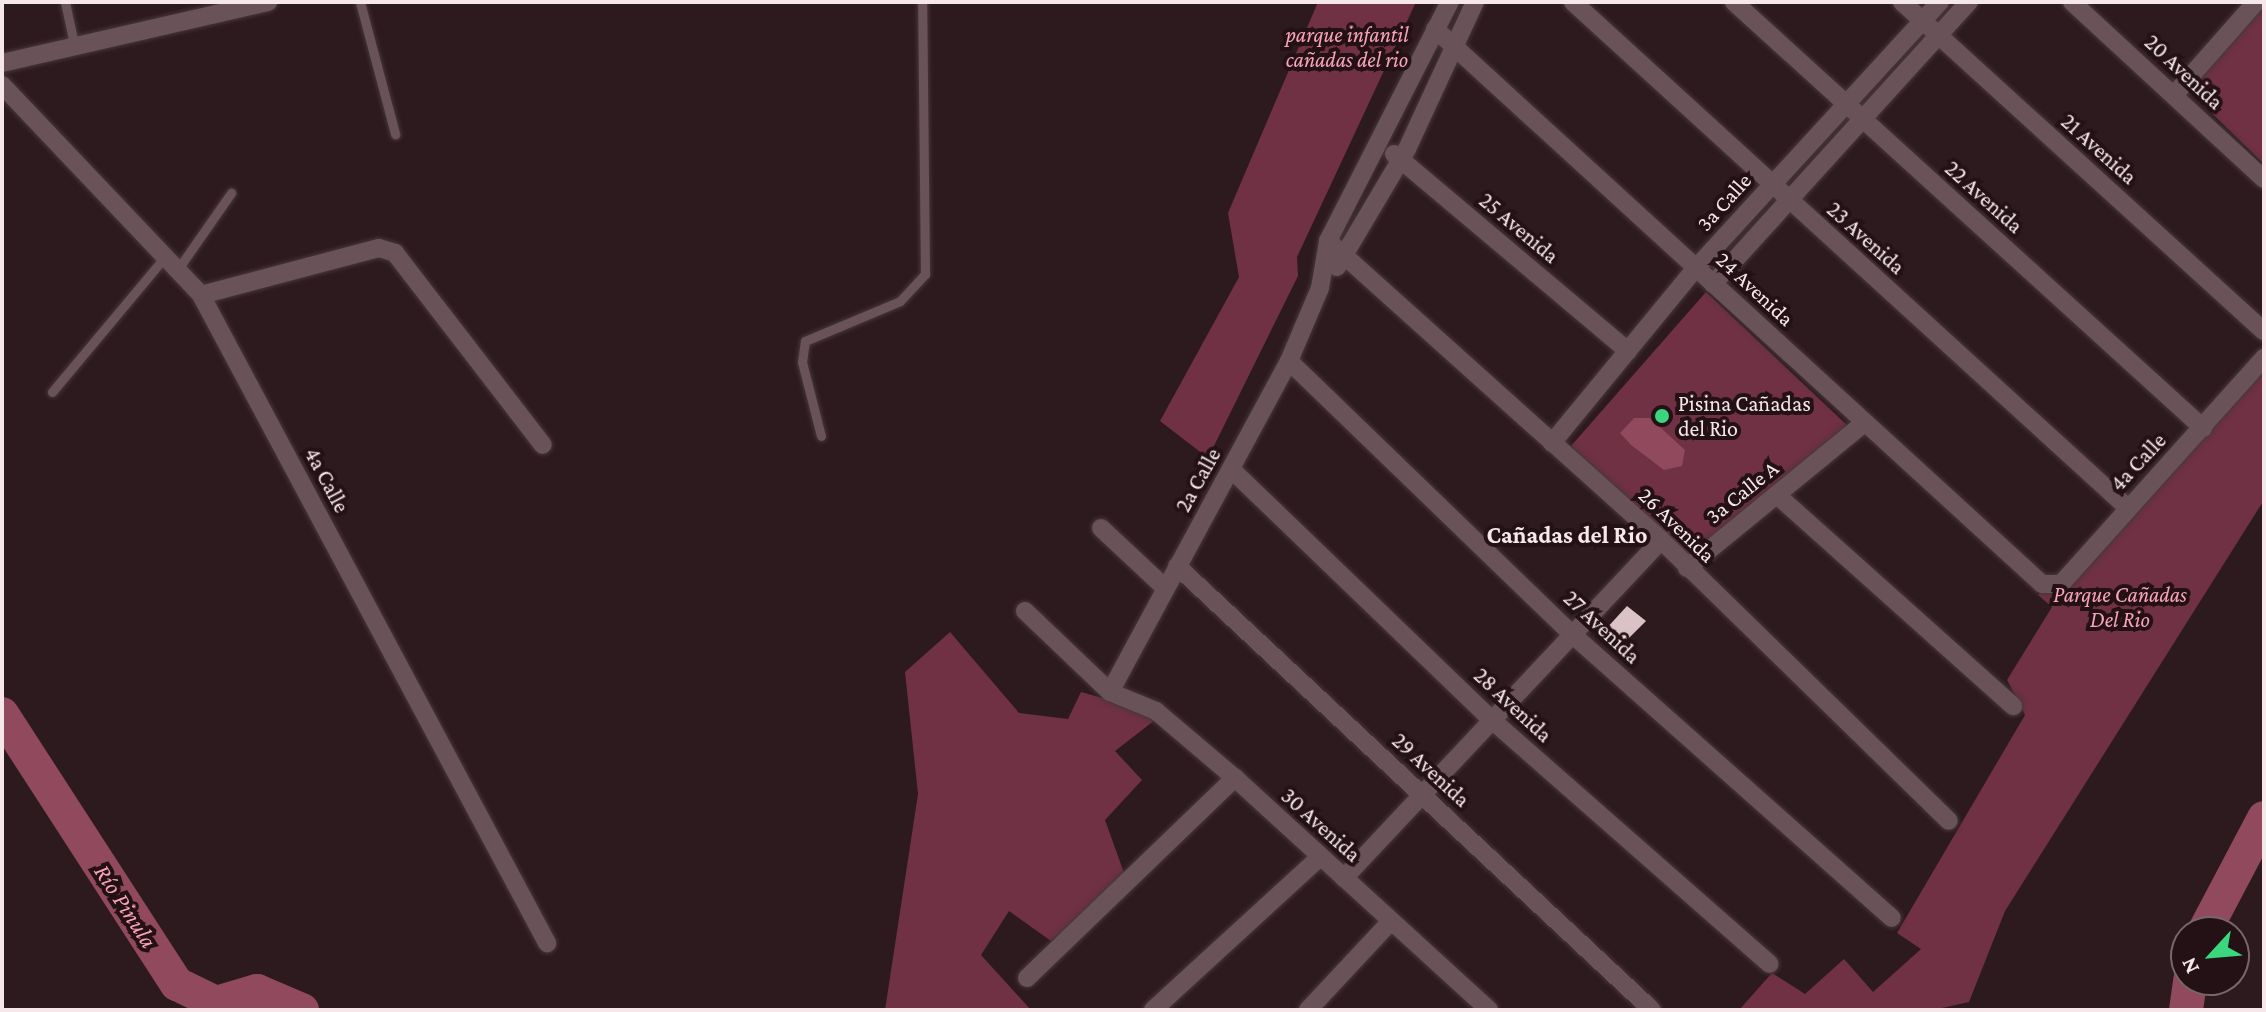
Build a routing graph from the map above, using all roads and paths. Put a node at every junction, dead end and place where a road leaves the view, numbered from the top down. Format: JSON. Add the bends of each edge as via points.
{"nodes":[{"id":1,"x":65,"y":2,"type":"edge"},
{"id":2,"x":268,"y":2,"type":"edge"},
{"id":3,"x":360,"y":2,"type":"edge"},
{"id":4,"x":922,"y":2,"type":"edge"},
{"id":5,"x":1450,"y":2,"type":"edge"},
{"id":6,"x":1475,"y":2,"type":"edge"},
{"id":7,"x":1573,"y":2,"type":"edge"},
{"id":8,"x":1734,"y":2,"type":"edge"},
{"id":9,"x":1902,"y":2,"type":"edge"},
{"id":10,"x":1940,"y":2,"type":"edge"},
{"id":11,"x":1969,"y":2,"type":"edge"},
{"id":12,"x":2072,"y":2,"type":"edge"},
{"id":13,"x":238,"y":5,"type":"edge"},
{"id":14,"x":2245,"y":6,"type":"edge"},
{"id":15,"x":1922,"y":21,"type":"junction"},
{"id":16,"x":1435,"y":29,"type":"junction"},
{"id":17,"x":1939,"y":35,"type":"junction"},
{"id":18,"x":74,"y":44,"type":"junction"},
{"id":19,"x":1453,"y":46,"type":"junction"},
{"id":20,"x":2,"y":63,"type":"edge"},
{"id":21,"x":2,"y":85,"type":"edge"},
{"id":22,"x":2174,"y":95,"type":"junction"},
{"id":23,"x":1846,"y":104,"type":"junction"},
{"id":24,"x":1863,"y":119,"type":"junction"},
{"id":25,"x":395,"y":134,"type":"dead end"},
{"id":26,"x":1380,"y":142,"type":"junction"},
{"id":27,"x":1401,"y":160,"type":"junction"},
{"id":28,"x":2264,"y":179,"type":"edge"},
{"id":29,"x":1772,"y":185,"type":"junction"},
{"id":30,"x":231,"y":193,"type":"dead end"},
{"id":31,"x":1789,"y":200,"type":"junction"},
{"id":32,"x":1328,"y":241,"type":"junction"},
{"id":33,"x":1345,"y":258,"type":"junction"},
{"id":34,"x":172,"y":263,"type":"junction"},
{"id":35,"x":1696,"y":268,"type":"junction"},
{"id":36,"x":1713,"y":284,"type":"junction"},
{"id":37,"x":1320,"y":288,"type":"junction"},
{"id":38,"x":201,"y":295,"type":"junction"},
{"id":39,"x":2264,"y":331,"type":"edge"},
{"id":40,"x":1628,"y":351,"type":"junction"},
{"id":41,"x":2264,"y":358,"type":"edge"},
{"id":42,"x":1289,"y":361,"type":"junction"},
{"id":43,"x":52,"y":392,"type":"dead end"},
{"id":44,"x":1864,"y":423,"type":"junction"},
{"id":45,"x":2203,"y":428,"type":"junction"},
{"id":46,"x":821,"y":436,"type":"dead end"},
{"id":47,"x":1552,"y":443,"type":"junction"},
{"id":48,"x":543,"y":445,"type":"dead end"},
{"id":49,"x":1232,"y":470,"type":"junction"},
{"id":50,"x":1777,"y":495,"type":"junction"},
{"id":51,"x":2128,"y":508,"type":"junction"},
{"id":52,"x":1101,"y":528,"type":"dead end"},
{"id":53,"x":1661,"y":540,"type":"junction"},
{"id":54,"x":1177,"y":566,"type":"junction"},
{"id":55,"x":1687,"y":568,"type":"junction"},
{"id":56,"x":2042,"y":584,"type":"joint"},
{"id":57,"x":1164,"y":587,"type":"junction"},
{"id":58,"x":1025,"y":611,"type":"dead end"},
{"id":59,"x":1573,"y":635,"type":"junction"},
{"id":60,"x":1110,"y":692,"type":"junction"},
{"id":61,"x":2013,"y":706,"type":"dead end"},
{"id":62,"x":1493,"y":721,"type":"junction"},
{"id":63,"x":1235,"y":778,"type":"junction"},
{"id":64,"x":1424,"y":796,"type":"junction"},
{"id":65,"x":1949,"y":821,"type":"dead end"},
{"id":66,"x":1320,"y":857,"type":"junction"},
{"id":67,"x":1344,"y":878,"type":"junction"},
{"id":68,"x":1892,"y":918,"type":"dead end"},
{"id":69,"x":1391,"y":921,"type":"junction"},
{"id":70,"x":547,"y":943,"type":"dead end"},
{"id":71,"x":1770,"y":964,"type":"dead end"},
{"id":72,"x":1027,"y":978,"type":"dead end"},
{"id":73,"x":1153,"y":1010,"type":"edge"},
{"id":74,"x":1308,"y":1010,"type":"edge"},
{"id":75,"x":1489,"y":1010,"type":"edge"},
{"id":76,"x":1652,"y":1010,"type":"edge"}],
"edges":[{"from":1,"to":18,"type":"lane"},
{"from":2,"to":13,"type":"street"},
{"from":3,"to":25,"type":"lane"},
{"from":4,"to":46,"type":"lane","via":[[925,274],[900,301],[805,341],[802,362]]},
{"from":5,"to":16,"type":"street","name":"2a Calle"},
{"from":6,"to":19,"type":"street","name":"2a Calle"},
{"from":7,"to":29,"type":"street","name":"23 Avenida"},
{"from":8,"to":23,"type":"street","name":"22 Avenida"},
{"from":9,"to":15,"type":"street","name":"21 Avenida"},
{"from":10,"to":15,"type":"street","name":"3a Calle"},
{"from":11,"to":17,"type":"street"},
{"from":12,"to":22,"type":"street","name":"20 Avenida"},
{"from":13,"to":18,"type":"street"},
{"from":14,"to":22,"type":"street"},
{"from":15,"to":17,"type":"street","name":"21 Avenida"},
{"from":15,"to":23,"type":"street","name":"3a Calle"},
{"from":16,"to":19,"type":"street","name":"24 Avenida"},
{"from":16,"to":26,"type":"street","name":"2a Calle"},
{"from":17,"to":24,"type":"street"},
{"from":17,"to":39,"type":"street","name":"21 Avenida"},
{"from":18,"to":20,"type":"street"},
{"from":19,"to":27,"type":"street","name":"2a Calle"},
{"from":19,"to":35,"type":"street","name":"24 Avenida"},
{"from":21,"to":34,"type":"street","name":"4a Calle"},
{"from":22,"to":28,"type":"street","name":"20 Avenida"},
{"from":23,"to":24,"type":"street","name":"22 Avenida"},
{"from":23,"to":29,"type":"street","name":"3a Calle"},
{"from":24,"to":31,"type":"street"},
{"from":24,"to":45,"type":"street","name":"22 Avenida"},
{"from":26,"to":27,"type":"street","name":"25 Avenida"},
{"from":26,"to":32,"type":"street","name":"2a Calle"},
{"from":27,"to":33,"type":"street","name":"2a Calle"},
{"from":27,"to":40,"type":"street","name":"25 Avenida"},
{"from":29,"to":31,"type":"street","name":"23 Avenida"},
{"from":29,"to":35,"type":"street","name":"3a Calle"},
{"from":30,"to":34,"type":"lane"},
{"from":31,"to":36,"type":"street"},
{"from":31,"to":51,"type":"street","name":"23 Avenida"},
{"from":32,"to":33,"type":"street","name":"26 Avenida"},
{"from":32,"to":37,"type":"street","name":"2a Calle"},
{"from":33,"to":37,"type":"street","name":"2a Calle"},
{"from":33,"to":47,"type":"street","name":"26 Avenida"},
{"from":34,"to":38,"type":"street","name":"4a Calle"},
{"from":34,"to":43,"type":"lane"},
{"from":35,"to":36,"type":"street","name":"24 Avenida"},
{"from":35,"to":40,"type":"street","name":"3a Calle"},
{"from":36,"to":44,"type":"street","name":"24 Avenida"},
{"from":37,"to":42,"type":"street","name":"2a Calle"},
{"from":38,"to":48,"type":"street","via":[[379,248],[395,253]]},
{"from":38,"to":70,"type":"street","name":"4a Calle"},
{"from":40,"to":47,"type":"street","name":"3a Calle"},
{"from":41,"to":45,"type":"street","name":"4a Calle"},
{"from":42,"to":49,"type":"street","name":"2a Calle"},
{"from":42,"to":59,"type":"street","name":"27 Avenida"},
{"from":44,"to":50,"type":"street","name":"3a Calle A"},
{"from":44,"to":56,"type":"street","name":"24 Avenida"},
{"from":45,"to":51,"type":"street","name":"4a Calle"},
{"from":47,"to":53,"type":"street","name":"26 Avenida"},
{"from":49,"to":54,"type":"street","name":"2a Calle"},
{"from":49,"to":62,"type":"street","name":"28 Avenida"},
{"from":50,"to":55,"type":"street","name":"3a Calle A"},
{"from":50,"to":61,"type":"street"},
{"from":51,"to":56,"type":"street","name":"4a Calle","via":[[2061,584]]},
{"from":52,"to":57,"type":"street"},
{"from":53,"to":55,"type":"street","name":"26 Avenida"},
{"from":53,"to":59,"type":"street"},
{"from":54,"to":57,"type":"street","name":"2a Calle"},
{"from":54,"to":64,"type":"street","name":"29 Avenida"},
{"from":55,"to":65,"type":"street","name":"26 Avenida"},
{"from":57,"to":60,"type":"street","name":"2a Calle"},
{"from":58,"to":60,"type":"street"},
{"from":59,"to":62,"type":"street"},
{"from":59,"to":68,"type":"street","name":"27 Avenida"},
{"from":60,"to":63,"type":"street","name":"30 Avenida","via":[[1156,711]]},
{"from":62,"to":64,"type":"street"},
{"from":62,"to":71,"type":"street","name":"28 Avenida"},
{"from":63,"to":66,"type":"street","name":"30 Avenida"},
{"from":63,"to":72,"type":"street"},
{"from":64,"to":67,"type":"street"},
{"from":64,"to":76,"type":"street","name":"29 Avenida"},
{"from":66,"to":67,"type":"street","name":"30 Avenida"},
{"from":66,"to":73,"type":"street"},
{"from":67,"to":69,"type":"street","name":"30 Avenida"},
{"from":69,"to":74,"type":"street"},
{"from":69,"to":75,"type":"street","name":"30 Avenida"}]}
